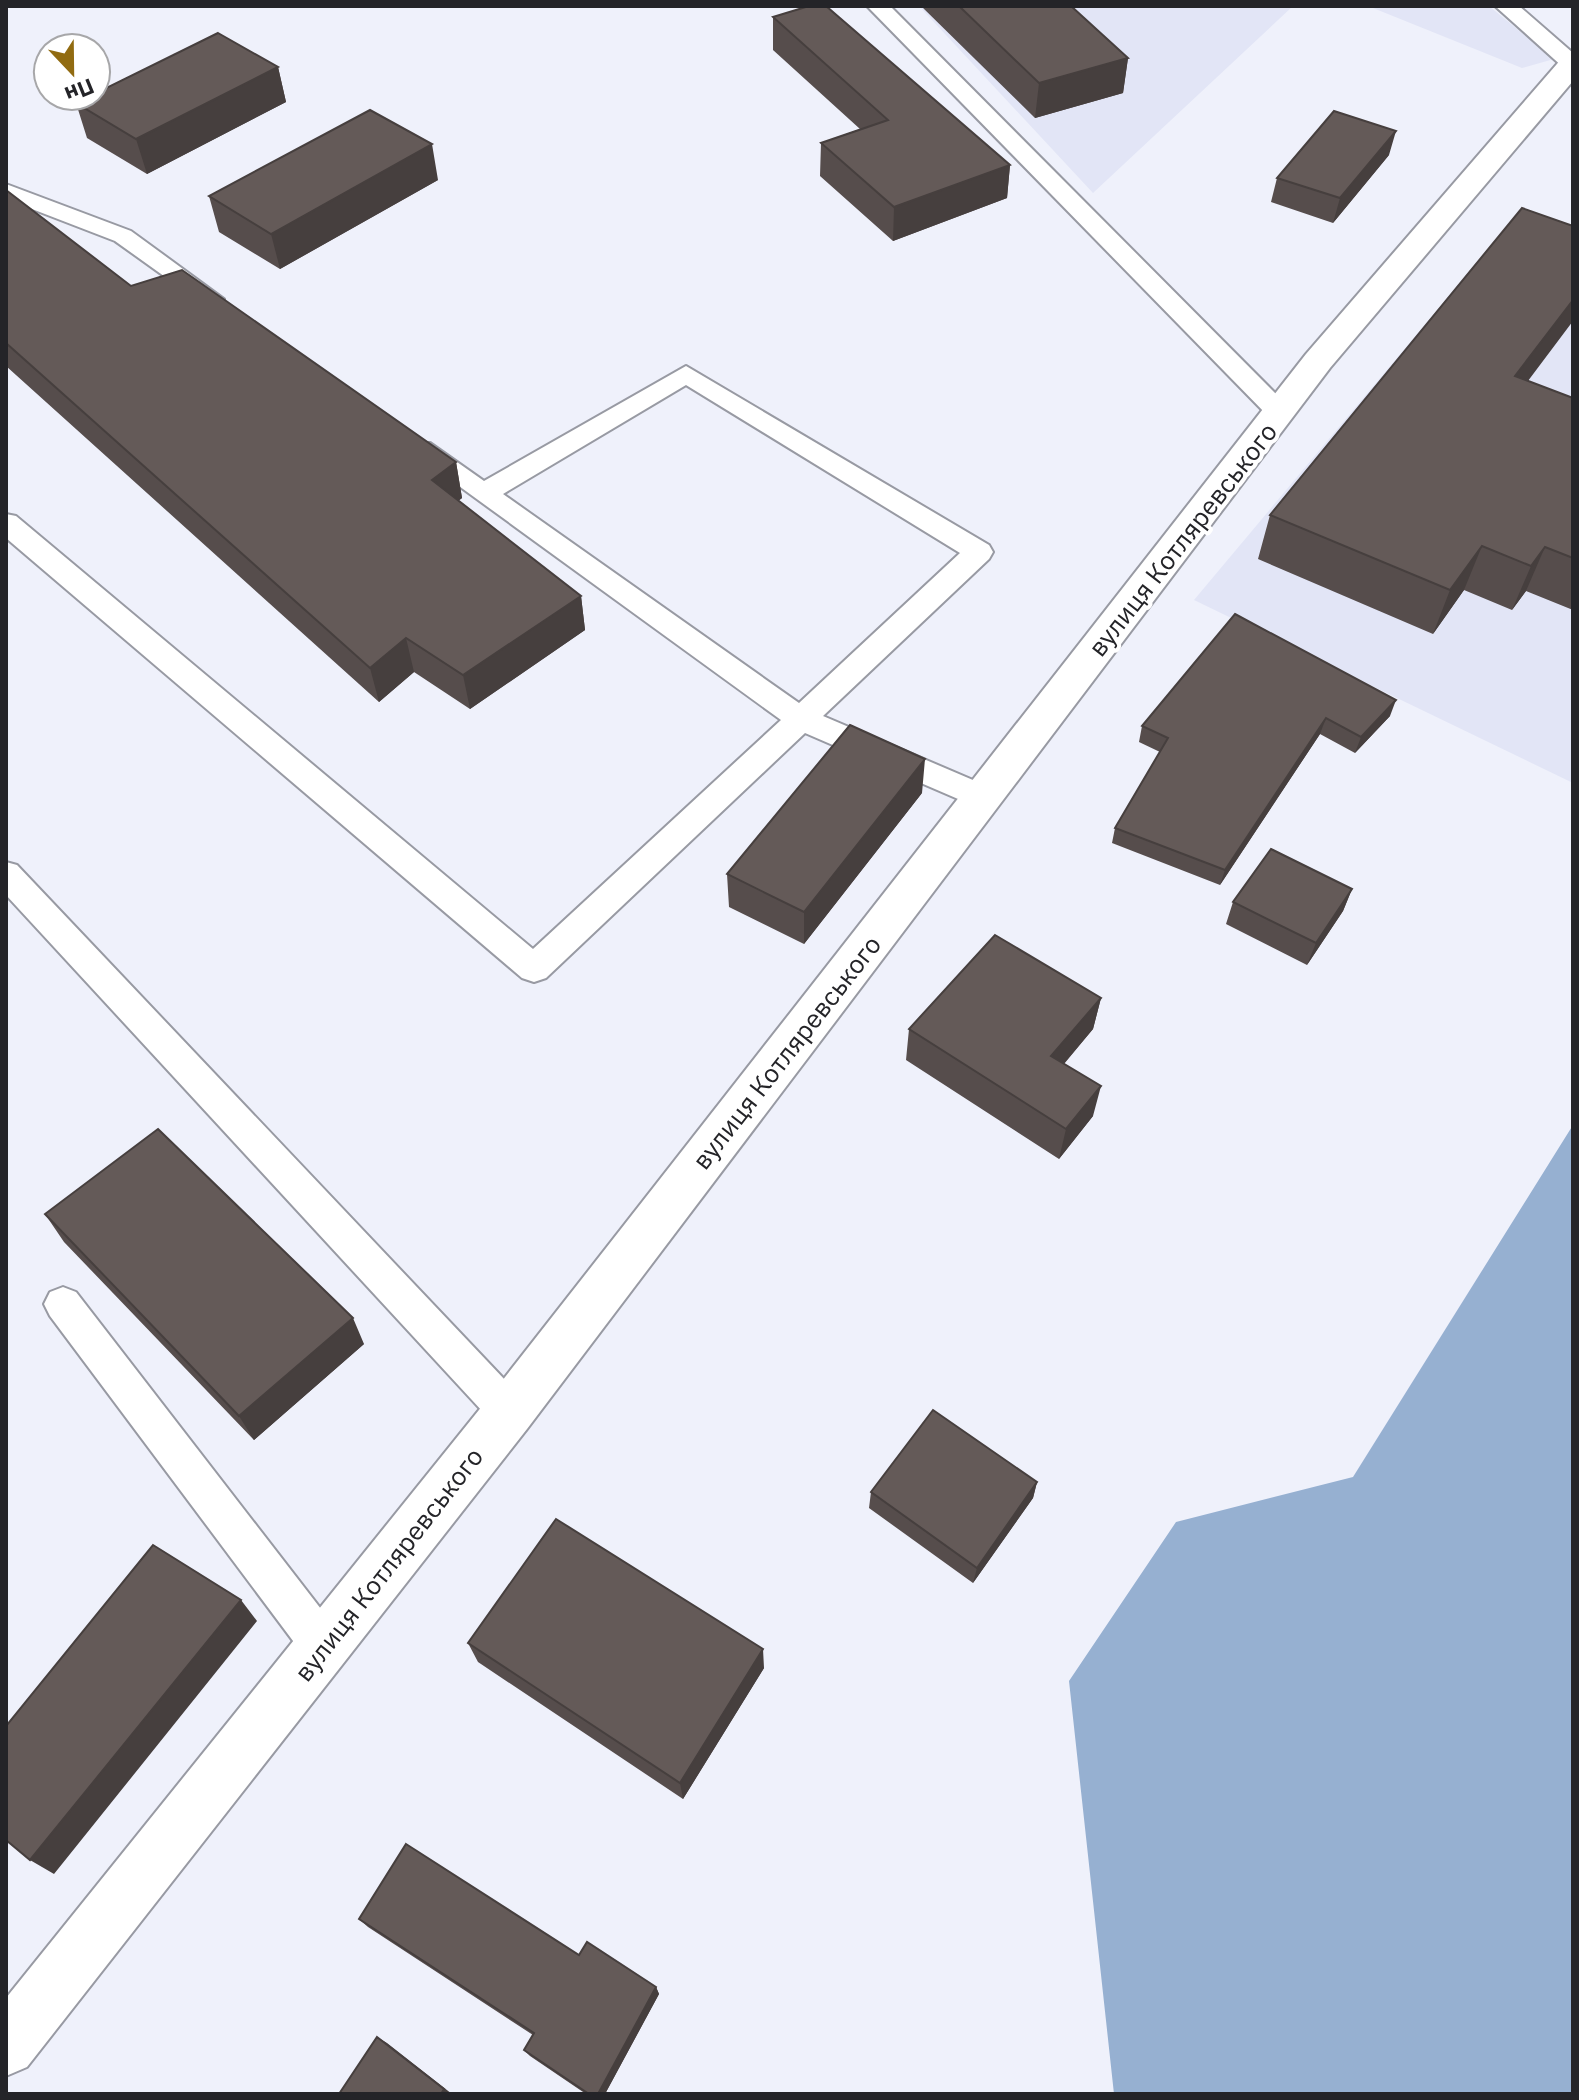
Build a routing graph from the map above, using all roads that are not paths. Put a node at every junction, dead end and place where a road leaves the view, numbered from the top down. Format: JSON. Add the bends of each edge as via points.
{"nodes":[{"id":1,"x":878,"y":6,"type":"edge"},
{"id":2,"x":1506,"y":6,"type":"edge"},
{"id":3,"x":1573,"y":63,"type":"edge"},
{"id":4,"x":6,"y":191,"type":"edge"},
{"id":5,"x":239,"y":318,"type":"edge"},
{"id":6,"x":1279,"y":412,"type":"junction"},
{"id":7,"x":407,"y":438,"type":"edge"},
{"id":8,"x":484,"y":493,"type":"junction"},
{"id":9,"x":6,"y":523,"type":"edge"},
{"id":10,"x":799,"y":718,"type":"junction"},
{"id":11,"x":983,"y":797,"type":"junction"},
{"id":12,"x":6,"y":874,"type":"edge"},
{"id":13,"x":63,"y":1304,"type":"dead end"},
{"id":14,"x":509,"y":1412,"type":"junction"},
{"id":15,"x":323,"y":1646,"type":"junction"},
{"id":16,"x":6,"y":2046,"type":"edge"}],
"edges":[{"from":1,"to":6,"type":"lane"},
{"from":2,"to":3,"type":"lane"},
{"from":3,"to":6,"type":"street","name":"вулиця Котляревського"},
{"from":4,"to":5,"type":"lane","via":[[123,236]]},
{"from":6,"to":11,"type":"street","name":"вулиця Котляревського"},
{"from":7,"to":8,"type":"lane"},
{"from":8,"to":10,"type":"lane"},
{"from":8,"to":10,"type":"lane","via":[[686,374],[979,552]]},
{"from":9,"to":10,"type":"lane","via":[[534,969]]},
{"from":10,"to":11,"type":"lane"},
{"from":11,"to":14,"type":"street","name":"вулиця Котляревського"},
{"from":12,"to":14,"type":"lane"},
{"from":13,"to":15,"type":"lane"},
{"from":14,"to":15,"type":"street","name":"вулиця Котляревського"},
{"from":15,"to":16,"type":"street","name":"вулиця Котляревського"}]}
